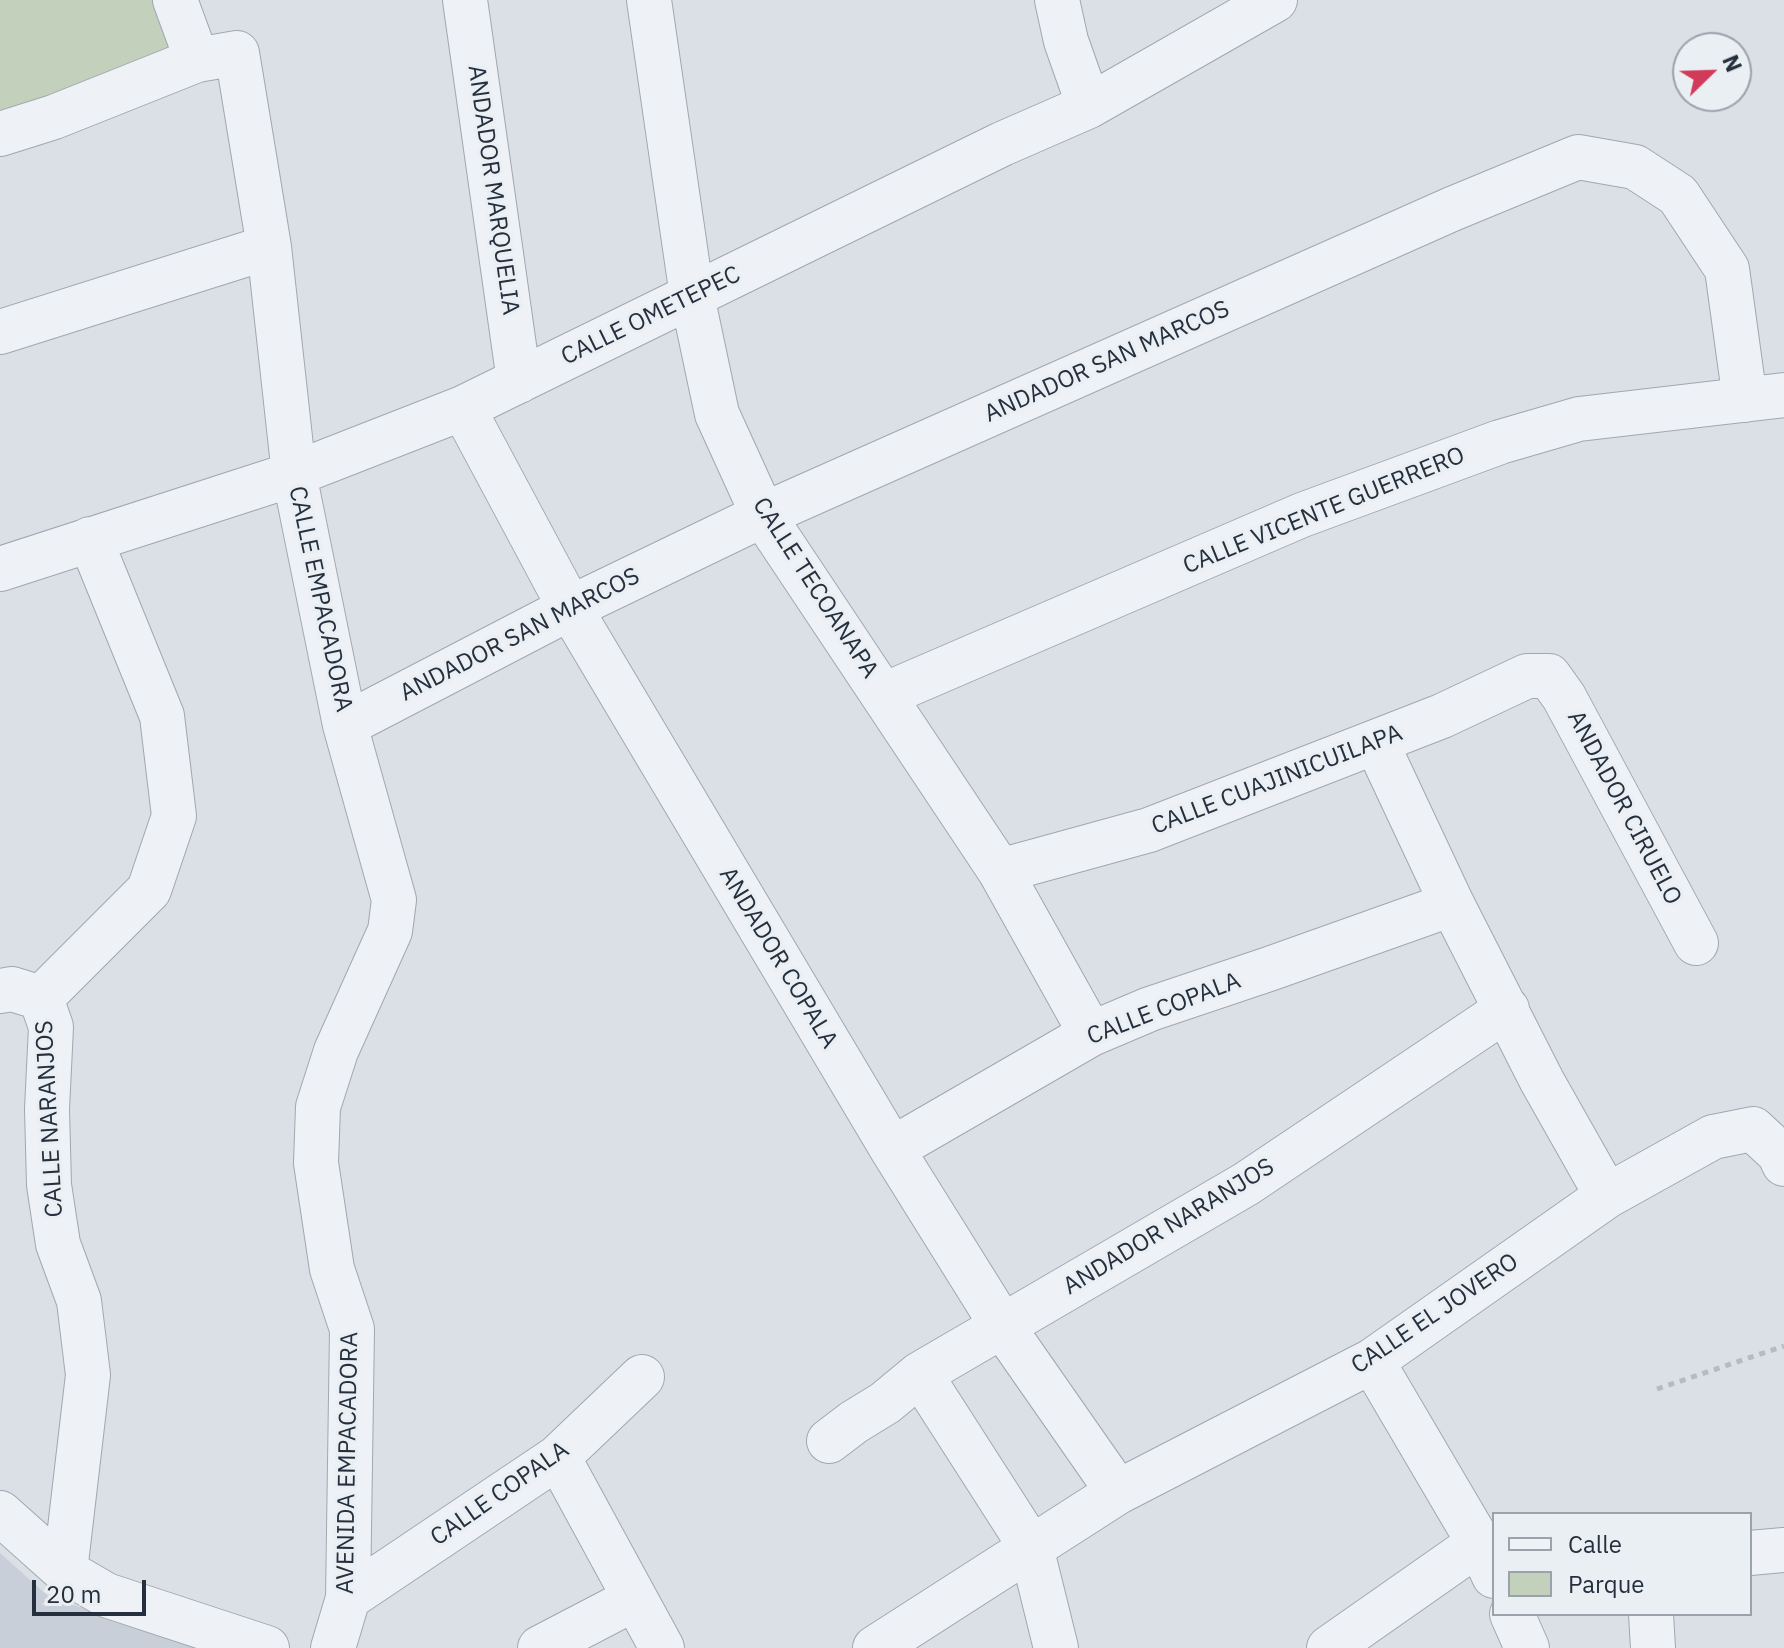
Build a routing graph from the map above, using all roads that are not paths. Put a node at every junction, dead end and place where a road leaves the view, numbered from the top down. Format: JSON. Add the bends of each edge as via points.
{"nodes":[{"id":1,"x":175,"y":0,"type":"edge"},
{"id":2,"x":465,"y":0,"type":"edge"},
{"id":3,"x":649,"y":0,"type":"edge"},
{"id":4,"x":1057,"y":0,"type":"edge"},
{"id":5,"x":1275,"y":0,"type":"edge"},
{"id":6,"x":197,"y":60,"type":"junction"},
{"id":7,"x":1089,"y":106,"type":"junction"},
{"id":8,"x":0,"y":134,"type":"edge"},
{"id":9,"x":269,"y":247,"type":"junction"},
{"id":10,"x":692,"y":296,"type":"junction"},
{"id":11,"x":0,"y":332,"type":"edge"},
{"id":12,"x":519,"y":381,"type":"junction"},
{"id":13,"x":1764,"y":398,"type":"edge"},
{"id":14,"x":463,"y":408,"type":"junction"},
{"id":15,"x":294,"y":474,"type":"junction"},
{"id":16,"x":763,"y":515,"type":"junction"},
{"id":17,"x":90,"y":539,"type":"junction"},
{"id":18,"x":0,"y":569,"type":"edge"},
{"id":19,"x":570,"y":608,"type":"junction"},
{"id":20,"x":1549,"y":676,"type":"joint"},
{"id":21,"x":884,"y":695,"type":"junction"},
{"id":22,"x":345,"y":725,"type":"junction"},
{"id":23,"x":1376,"y":742,"type":"junction"},
{"id":24,"x":1000,"y":871,"type":"junction"},
{"id":25,"x":1452,"y":904,"type":"junction"},
{"id":26,"x":1696,"y":943,"type":"dead end"},
{"id":27,"x":20,"y":995,"type":"edge"},
{"id":28,"x":1507,"y":1009,"type":"junction"},
{"id":29,"x":1091,"y":1034,"type":"junction"},
{"id":30,"x":892,"y":1149,"type":"junction"},
{"id":31,"x":1784,"y":1164,"type":"edge"},
{"id":32,"x":1607,"y":1196,"type":"junction"},
{"id":33,"x":1003,"y":1327,"type":"junction"},
{"id":34,"x":1372,"y":1361,"type":"junction"},
{"id":35,"x":920,"y":1374,"type":"junction"},
{"id":36,"x":642,"y":1377,"type":"dead end"},
{"id":37,"x":829,"y":1441,"type":"dead end"},
{"id":38,"x":558,"y":1457,"type":"junction"},
{"id":39,"x":1118,"y":1492,"type":"junction"},
{"id":40,"x":0,"y":1513,"type":"edge"},
{"id":41,"x":1031,"y":1547,"type":"junction"},
{"id":42,"x":1784,"y":1550,"type":"edge"},
{"id":43,"x":1752,"y":1553,"type":"edge"},
{"id":44,"x":1486,"y":1560,"type":"edge"},
{"id":45,"x":65,"y":1571,"type":"junction"},
{"id":46,"x":348,"y":1598,"type":"junction"},
{"id":47,"x":634,"y":1599,"type":"junction"},
{"id":48,"x":1513,"y":1616,"type":"edge"},
{"id":49,"x":1651,"y":1616,"type":"edge"},
{"id":50,"x":267,"y":1648,"type":"edge"},
{"id":51,"x":333,"y":1648,"type":"edge"},
{"id":52,"x":540,"y":1648,"type":"edge"},
{"id":53,"x":662,"y":1648,"type":"edge"},
{"id":54,"x":875,"y":1648,"type":"edge"},
{"id":55,"x":1056,"y":1648,"type":"edge"},
{"id":56,"x":1329,"y":1648,"type":"edge"},
{"id":57,"x":1527,"y":1648,"type":"edge"},
{"id":58,"x":1653,"y":1648,"type":"edge"}],
"edges":[{"from":1,"to":6,"type":"street"},
{"from":2,"to":12,"type":"street","name":"ANDADOR MARQUELIA"},
{"from":3,"to":10,"type":"street","name":"CALLE TECOANAPA"},
{"from":4,"to":7,"type":"street"},
{"from":5,"to":7,"type":"street","name":"CALLE OMETEPEC"},
{"from":6,"to":8,"type":"street"},
{"from":6,"to":9,"type":"street","name":"CALLE EMPACADORA","via":[[237,53]]},
{"from":7,"to":10,"type":"street","name":"CALLE OMETEPEC"},
{"from":9,"to":11,"type":"street"},
{"from":9,"to":15,"type":"street","name":"CALLE EMPACADORA"},
{"from":10,"to":12,"type":"street","name":"CALLE OMETEPEC"},
{"from":10,"to":16,"type":"street","name":"CALLE TECOANAPA","via":[[717,414]]},
{"from":12,"to":14,"type":"street","name":"CALLE OMETEPEC"},
{"from":13,"to":16,"type":"street","name":"ANDADOR SAN MARCOS","via":[[1727,269],[1678,195],[1635,167],[1578,157]]},
{"from":13,"to":21,"type":"street","name":"CALLE VICENTE GUERRERO","via":[[1579,419],[1500,442],[1302,515]]},
{"from":14,"to":15,"type":"street","name":"CALLE OMETEPEC"},
{"from":14,"to":19,"type":"street","name":"ANDADOR COPALA"},
{"from":15,"to":17,"type":"street","name":"CALLE OMETEPEC"},
{"from":15,"to":22,"type":"street","name":"CALLE EMPACADORA"},
{"from":16,"to":19,"type":"street","name":"ANDADOR SAN MARCOS"},
{"from":16,"to":21,"type":"street","name":"CALLE TECOANAPA"},
{"from":17,"to":18,"type":"street","name":"CALLE OMETEPEC"},
{"from":17,"to":27,"type":"street","via":[[162,716],[174,816],[149,890]]},
{"from":19,"to":22,"type":"street","name":"ANDADOR SAN MARCOS"},
{"from":19,"to":30,"type":"street","name":"ANDADOR COPALA"},
{"from":20,"to":23,"type":"street","name":"CALLE CUAJINICUILAPA","via":[[1527,676]]},
{"from":20,"to":26,"type":"street","name":"ANDADOR CIRUELO"},
{"from":21,"to":24,"type":"street","name":"CALLE TECOANAPA"},
{"from":22,"to":46,"type":"street","name":"AVENIDA EMPACADORA","via":[[394,900],[390,931],[336,1051],[318,1107],[316,1163],[332,1269],[352,1329]]},
{"from":23,"to":24,"type":"street","name":"CALLE CUAJINICUILAPA","via":[[1149,830]]},
{"from":23,"to":25,"type":"street"},
{"from":24,"to":29,"type":"street","name":"CALLE TECOANAPA"},
{"from":25,"to":28,"type":"street"},
{"from":25,"to":29,"type":"street","name":"CALLE COPALA"},
{"from":27,"to":45,"type":"street","name":"CALLE NARANJOS","via":[[51,1027],[49,1185],[58,1244],[79,1301],[88,1375]]},
{"from":28,"to":32,"type":"street"},
{"from":28,"to":33,"type":"street","name":"ANDADOR NARANJOS","via":[[1246,1184]]},
{"from":29,"to":30,"type":"street","name":"CALLE COPALA"},
{"from":30,"to":33,"type":"street","name":"ANDADOR COPALA"},
{"from":31,"to":32,"type":"street","name":"CALLE EL JOVERO","via":[[1753,1129],[1713,1137]]},
{"from":32,"to":34,"type":"street","name":"CALLE EL JOVERO"},
{"from":33,"to":35,"type":"street","name":"ANDADOR NARANJOS"},
{"from":33,"to":39,"type":"street","name":"ANDADOR COPALA"},
{"from":34,"to":39,"type":"street","name":"CALLE EL JOVERO"},
{"from":34,"to":44,"type":"street"},
{"from":35,"to":37,"type":"street","name":"ANDADOR NARANJOS"},
{"from":35,"to":41,"type":"street"},
{"from":36,"to":38,"type":"street","name":"CALLE COPALA"},
{"from":38,"to":46,"type":"street","name":"CALLE COPALA"},
{"from":38,"to":47,"type":"street"},
{"from":39,"to":41,"type":"street","name":"CALLE EL JOVERO"},
{"from":40,"to":45,"type":"street"},
{"from":41,"to":54,"type":"street","name":"CALLE EL JOVERO"},
{"from":41,"to":55,"type":"street"},
{"from":42,"to":43,"type":"street"},
{"from":44,"to":56,"type":"street"},
{"from":45,"to":50,"type":"street","via":[[106,1595]]},
{"from":46,"to":51,"type":"street","name":"AVENIDA EMPACADORA"},
{"from":47,"to":52,"type":"street"},
{"from":47,"to":53,"type":"street"},
{"from":48,"to":57,"type":"street"},
{"from":49,"to":58,"type":"street"}]}
